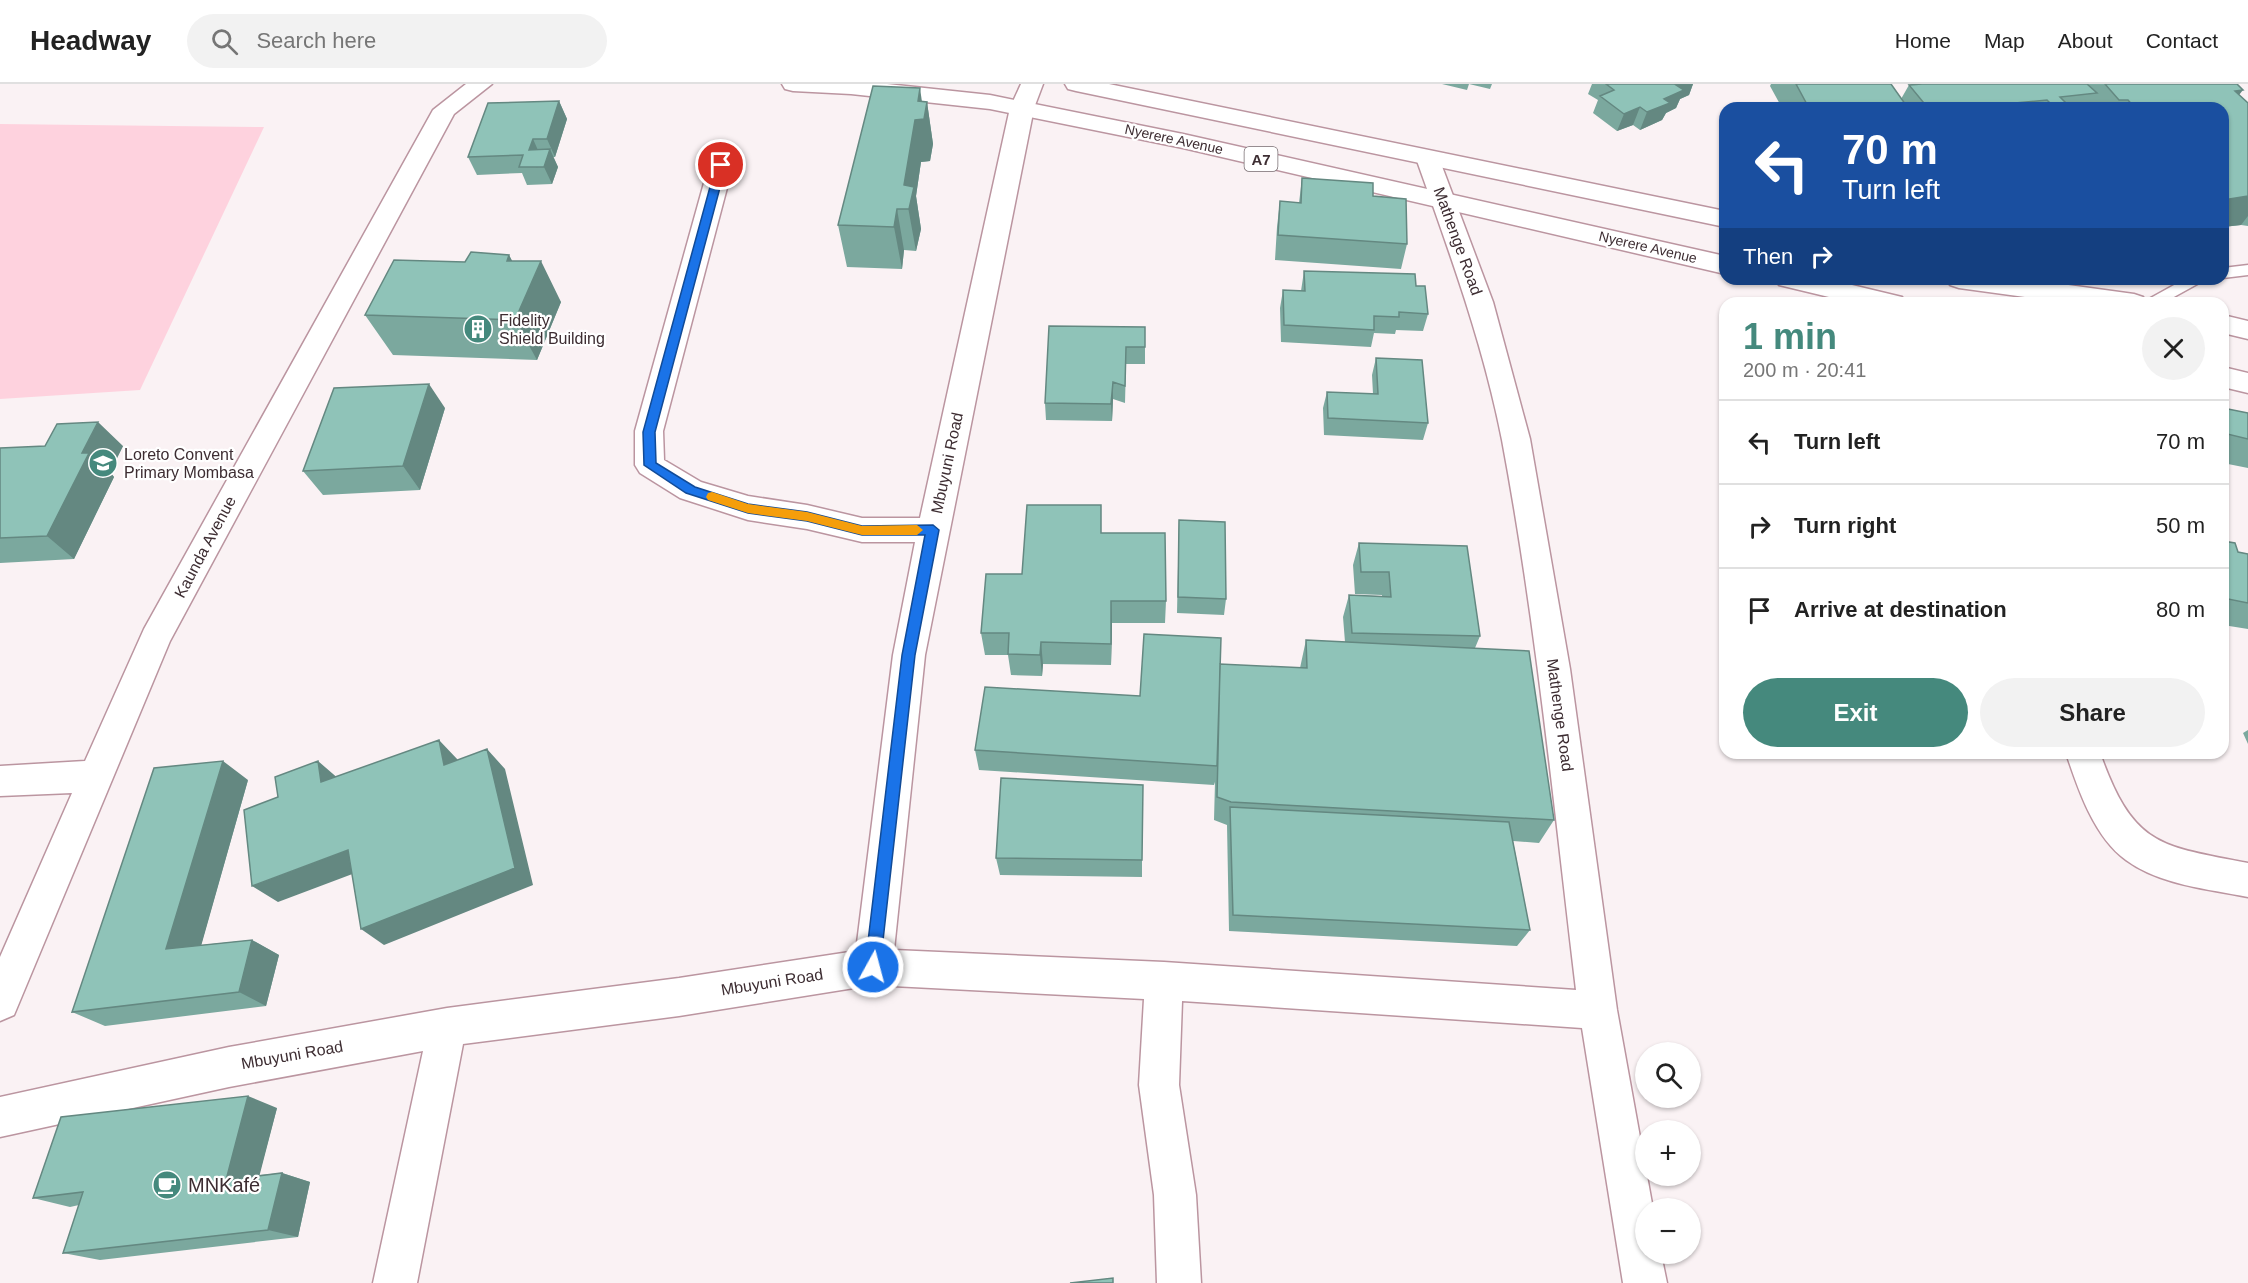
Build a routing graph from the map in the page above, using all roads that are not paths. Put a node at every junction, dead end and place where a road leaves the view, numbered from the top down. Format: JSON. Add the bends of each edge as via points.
{"nodes":[{"id":1,"x":481,"y":84,"type":"edge"},
{"id":2,"x":793,"y":84,"type":"edge"},
{"id":3,"x":1076,"y":84,"type":"edge"},
{"id":4,"x":852,"y":86,"type":"edge"},
{"id":5,"x":1027,"y":96,"type":"edge"},
{"id":6,"x":441,"y":97,"type":"edge"},
{"id":7,"x":1428,"y":158,"type":"junction"},
{"id":8,"x":721,"y":165,"type":"dead end"},
{"id":9,"x":1444,"y":200,"type":"junction"},
{"id":10,"x":1719,"y":218,"type":"edge"},
{"id":11,"x":1532,"y":220,"type":"junction"},
{"id":12,"x":1719,"y":246,"type":"edge"},
{"id":13,"x":1719,"y":264,"type":"edge"},
{"id":14,"x":2248,"y":270,"type":"edge"},
{"id":15,"x":2229,"y":272,"type":"edge"},
{"id":16,"x":1814,"y":285,"type":"edge"},
{"id":17,"x":2003,"y":285,"type":"edge"},
{"id":18,"x":2050,"y":285,"type":"edge"},
{"id":19,"x":2185,"y":285,"type":"edge"},
{"id":20,"x":1867,"y":297,"type":"edge"},
{"id":21,"x":2090,"y":297,"type":"edge"},
{"id":22,"x":2110,"y":297,"type":"edge"},
{"id":23,"x":2163,"y":297,"type":"edge"},
{"id":24,"x":2229,"y":325,"type":"edge"},
{"id":25,"x":2248,"y":330,"type":"edge"},
{"id":26,"x":2229,"y":378,"type":"edge"},
{"id":27,"x":2248,"y":383,"type":"edge"},
{"id":28,"x":933,"y":530,"type":"junction"},
{"id":29,"x":2085,"y":759,"type":"edge"},
{"id":30,"x":97,"y":776,"type":"junction"},
{"id":31,"x":0,"y":781,"type":"edge"},
{"id":32,"x":2248,"y":880,"type":"edge"},
{"id":33,"x":873,"y":967,"type":"junction"},
{"id":34,"x":1164,"y":981,"type":"junction"},
{"id":35,"x":0,"y":1002,"type":"edge"},
{"id":36,"x":1599,"y":1010,"type":"junction"},
{"id":37,"x":447,"y":1027,"type":"junction"},
{"id":38,"x":0,"y":1118,"type":"edge"},
{"id":39,"x":395,"y":1283,"type":"edge"},
{"id":40,"x":1179,"y":1283,"type":"edge"},
{"id":41,"x":1645,"y":1283,"type":"edge"}],
"edges":[{"from":1,"to":6,"type":"main road","name":"Kaunda Avenue"},
{"from":2,"to":4,"type":"main road","name":"Nyerere Avenue","number":"A7"},
{"from":3,"to":7,"type":"main road","number":"A7"},
{"from":4,"to":5,"type":"main road","name":"Nyerere Avenue","number":"A7","via":[[948,96]]},
{"from":5,"to":9,"type":"main road","name":"Nyerere Avenue","number":"A7","via":[[1184,141]]},
{"from":5,"to":28,"type":"main road","name":"Mbuyuni Road"},
{"from":6,"to":30,"type":"main road","name":"Kaunda Avenue","via":[[155,638]]},
{"from":7,"to":9,"type":"main road","name":"Mathenge Road"},
{"from":7,"to":10,"type":"main road","number":"A7"},
{"from":8,"to":28,"type":"main road","via":[[649,432],[650,465],[691,490],[748,508],[862,531]]},
{"from":9,"to":11,"type":"main road","name":"Nyerere Avenue","number":"A7"},
{"from":9,"to":36,"type":"main road","name":"Mathenge Road","via":[[1480,302],[1516,440],[1554,669]]},
{"from":11,"to":12,"type":"main road"},
{"from":11,"to":13,"type":"main road","name":"Nyerere Avenue","number":"A7"},
{"from":14,"to":15,"type":"lane"},
{"from":16,"to":20,"type":"main road"},
{"from":17,"to":21,"type":"main road"},
{"from":18,"to":22,"type":"main road"},
{"from":19,"to":23,"type":"lane"},
{"from":24,"to":25,"type":"main road"},
{"from":26,"to":27,"type":"main road"},
{"from":28,"to":33,"type":"main road","name":"Mbuyuni Road","via":[[909,655]]},
{"from":29,"to":32,"type":"main road","via":[[2113,820],[2138,848],[2171,863]]},
{"from":30,"to":31,"type":"main road"},
{"from":30,"to":35,"type":"main road","name":"Kaunda Avenue"},
{"from":33,"to":34,"type":"main road"},
{"from":33,"to":37,"type":"main road","name":"Mbuyuni Road"},
{"from":34,"to":36,"type":"main road"},
{"from":34,"to":40,"type":"main road","via":[[1159,1086],[1175,1195]]},
{"from":36,"to":41,"type":"main road","name":"Mathenge Road"},
{"from":37,"to":38,"type":"main road","name":"Mbuyuni Road","via":[[229,1067]]},
{"from":37,"to":39,"type":"main road"}]}
